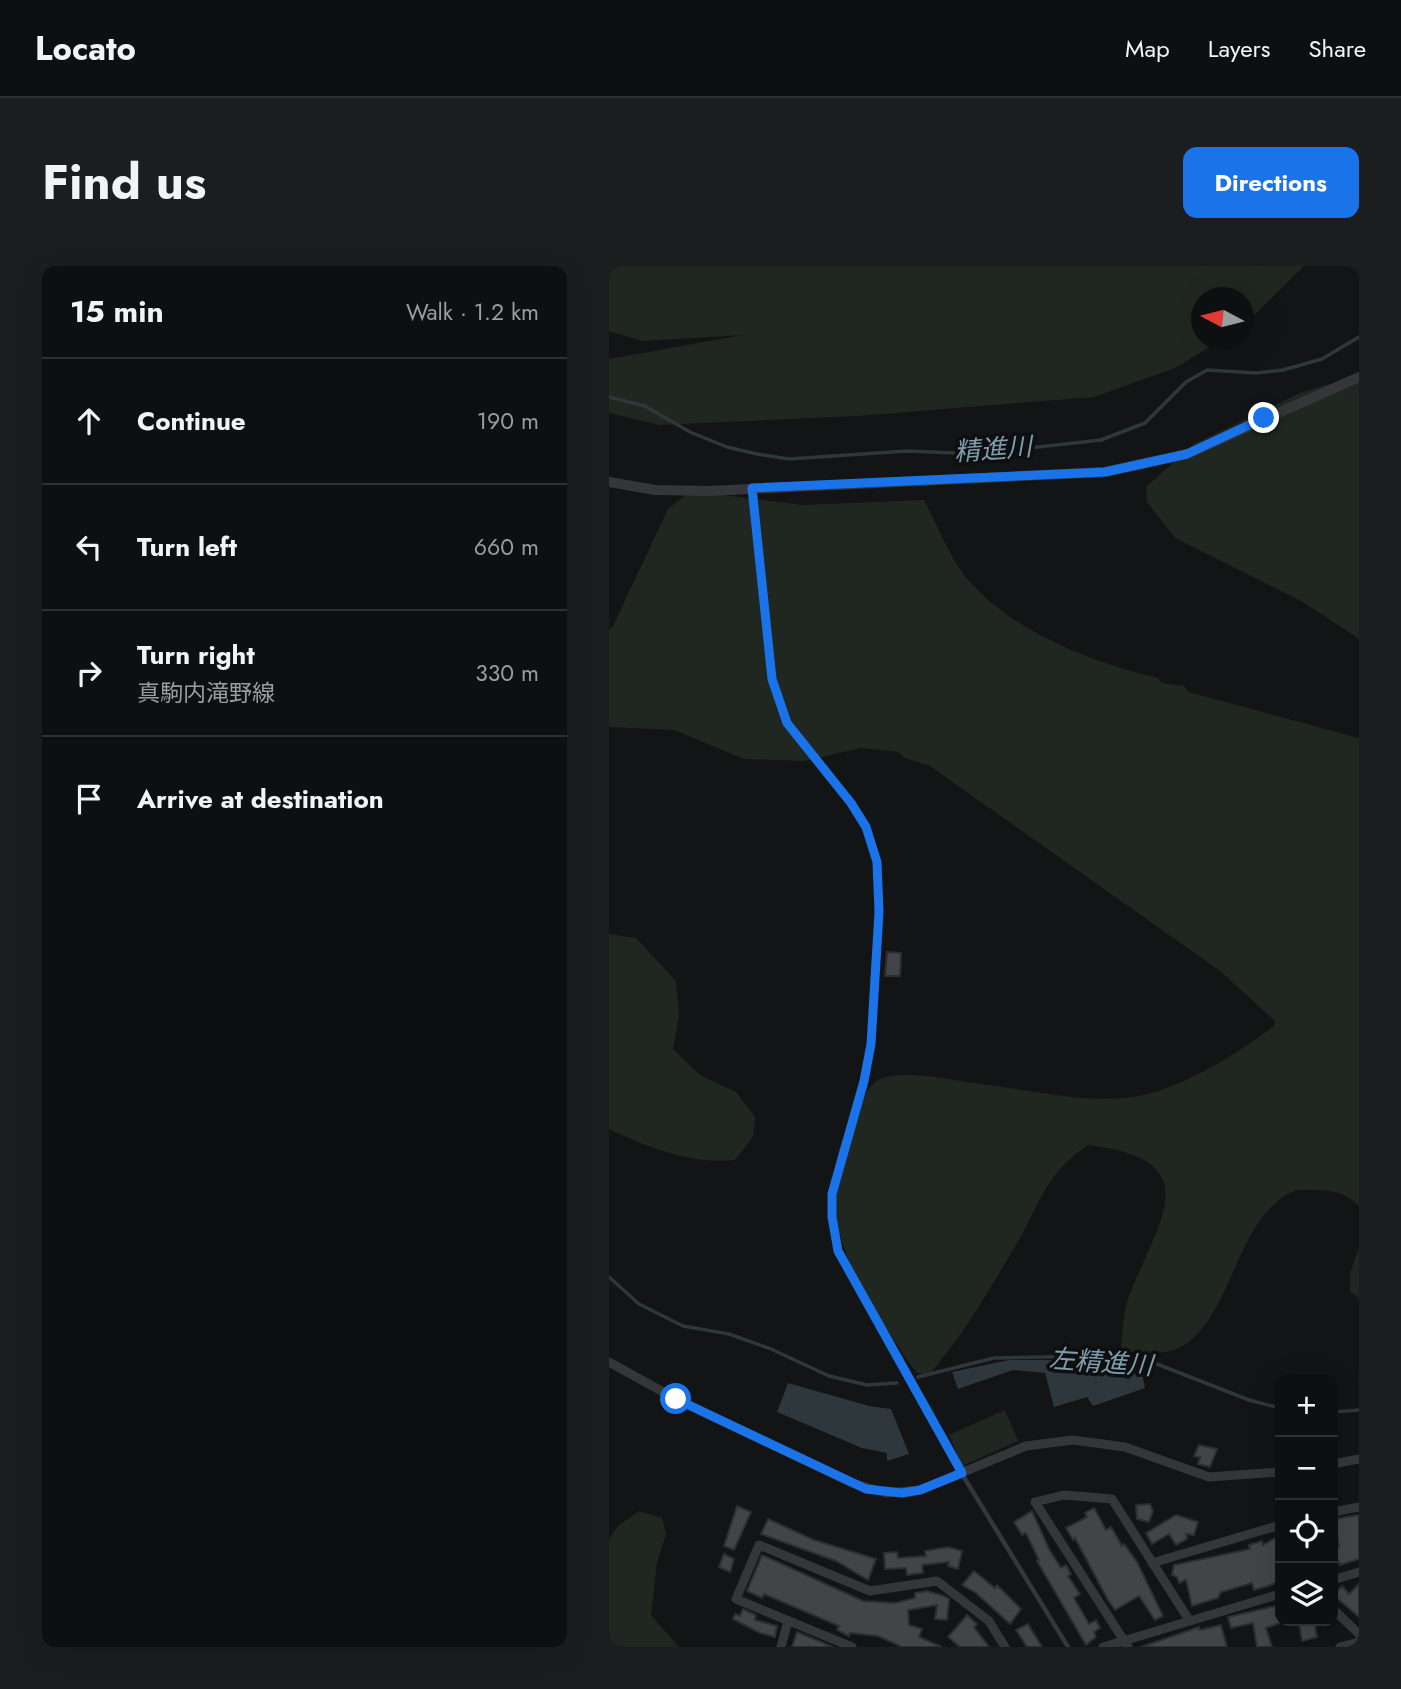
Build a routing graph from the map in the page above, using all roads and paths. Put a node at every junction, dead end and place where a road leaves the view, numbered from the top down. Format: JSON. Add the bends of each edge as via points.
{"nodes":[{"id":1,"x":1359,"y":377,"type":"edge"},
{"id":2,"x":609,"y":482,"type":"edge"},
{"id":3,"x":752,"y":488,"type":"junction"},
{"id":4,"x":609,"y":1362,"type":"edge"},
{"id":5,"x":1359,"y":1459,"type":"edge"},
{"id":6,"x":1338,"y":1463,"type":"edge"},
{"id":7,"x":1275,"y":1472,"type":"edge"},
{"id":8,"x":962,"y":1473,"type":"junction"},
{"id":9,"x":1359,"y":1507,"type":"edge"},
{"id":10,"x":1338,"y":1511,"type":"edge"},
{"id":11,"x":1275,"y":1526,"type":"edge"},
{"id":12,"x":1152,"y":1563,"type":"junction"},
{"id":13,"x":1359,"y":1573,"type":"edge"},
{"id":14,"x":1338,"y":1579,"type":"edge"},
{"id":15,"x":1275,"y":1595,"type":"edge"},
{"id":16,"x":1338,"y":1614,"type":"edge"},
{"id":17,"x":1189,"y":1620,"type":"junction"},
{"id":18,"x":788,"y":1621,"type":"junction"},
{"id":19,"x":1359,"y":1634,"type":"edge"},
{"id":20,"x":1359,"y":1642,"type":"edge"},
{"id":21,"x":1125,"y":1643,"type":"edge"},
{"id":22,"x":781,"y":1647,"type":"edge"},
{"id":23,"x":852,"y":1647,"type":"edge"},
{"id":24,"x":1005,"y":1647,"type":"edge"},
{"id":25,"x":1068,"y":1647,"type":"edge"},
{"id":26,"x":1103,"y":1647,"type":"edge"},
{"id":27,"x":1340,"y":1647,"type":"edge"}],
"edges":[{"from":1,"to":3,"type":"street","via":[[1187,454],[1105,472]]},
{"from":2,"to":3,"type":"street","via":[[655,490]]},
{"from":3,"to":8,"type":"path","via":[[772,679],[787,723],[851,803],[866,827],[877,862],[879,912],[871,1044],[832,1194],[838,1251]]},
{"from":4,"to":8,"type":"street","via":[[866,1489],[902,1493]]},
{"from":5,"to":6,"type":"street"},
{"from":7,"to":8,"type":"street","via":[[1209,1477],[1125,1447],[1073,1440],[1027,1446]]},
{"from":8,"to":25,"type":"lane"},
{"from":9,"to":10,"type":"street"},
{"from":11,"to":12,"type":"street"},
{"from":12,"to":17,"type":"street"},
{"from":12,"to":21,"type":"street","via":[[1112,1499],[1064,1495],[1035,1502]]},
{"from":13,"to":14,"type":"street"},
{"from":15,"to":17,"type":"street"},
{"from":16,"to":19,"type":"street"},
{"from":17,"to":21,"type":"street"},
{"from":18,"to":22,"type":"street"},
{"from":18,"to":23,"type":"street"},
{"from":18,"to":24,"type":"street","via":[[736,1599],[759,1545],[870,1591],[937,1581],[989,1621]]},
{"from":20,"to":27,"type":"street"},
{"from":21,"to":26,"type":"street"}]}
